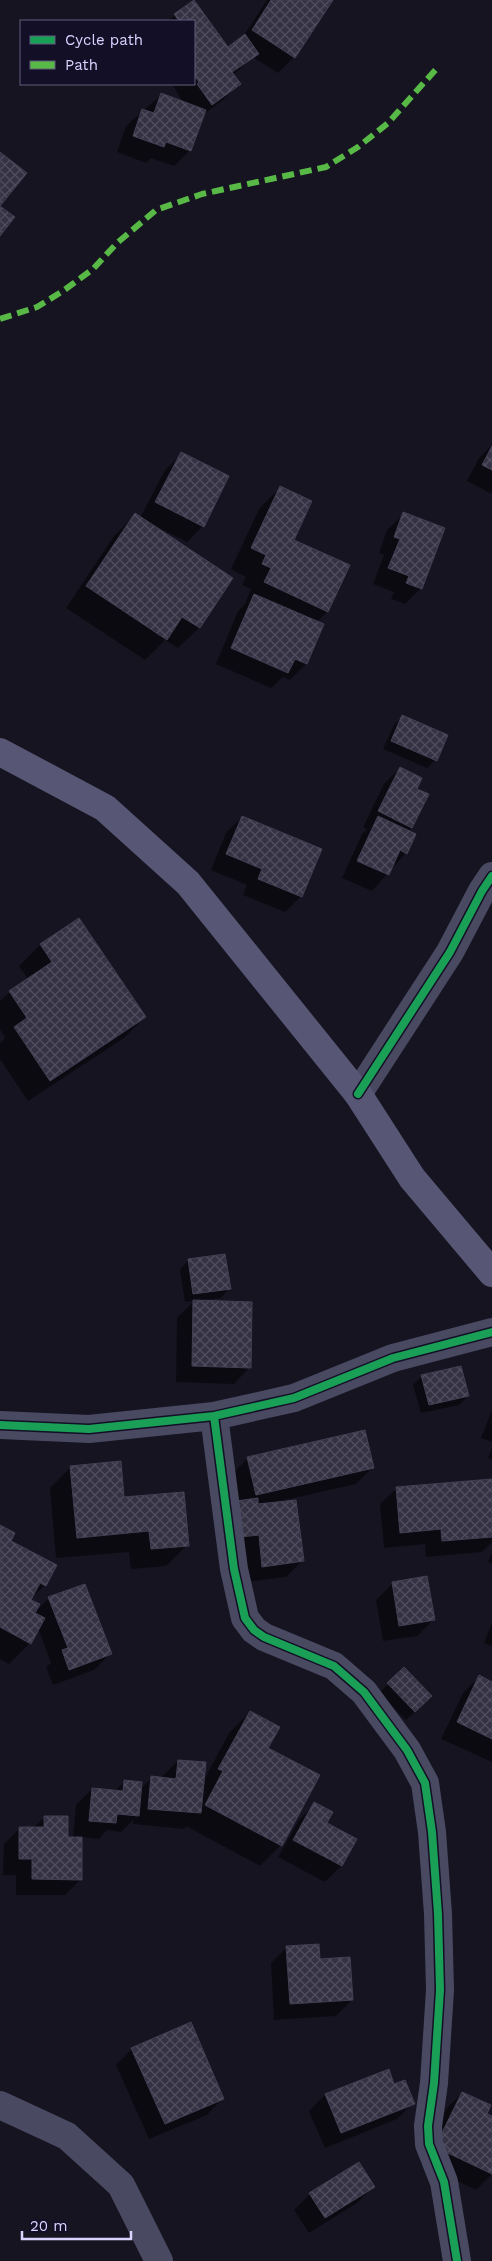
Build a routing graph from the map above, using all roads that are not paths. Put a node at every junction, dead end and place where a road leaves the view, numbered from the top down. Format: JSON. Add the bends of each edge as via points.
{"nodes":[{"id":1,"x":0,"y":752,"type":"edge"},
{"id":2,"x":492,"y":876,"type":"edge"},
{"id":3,"x":358,"y":1094,"type":"junction"},
{"id":4,"x":492,"y":1273,"type":"edge"},
{"id":5,"x":492,"y":1332,"type":"edge"},
{"id":6,"x":214,"y":1416,"type":"junction"},
{"id":7,"x":0,"y":1425,"type":"edge"},
{"id":8,"x":0,"y":2105,"type":"edge"},
{"id":9,"x":159,"y":2261,"type":"edge"},
{"id":10,"x":457,"y":2261,"type":"edge"}],
"edges":[{"from":1,"to":3,"type":"main road","via":[[106,808],[188,883]]},
{"from":2,"to":3,"type":"street","via":[[450,952]]},
{"from":3,"to":4,"type":"main road","via":[[412,1178]]},
{"from":5,"to":6,"type":"street","via":[[393,1358],[294,1398]]},
{"from":6,"to":7,"type":"street","via":[[89,1429]]},
{"from":6,"to":10,"type":"street","via":[[227,1526],[245,1618],[264,1637],[334,1666],[364,1692],[407,1750],[425,1783],[438,1914],[440,1990],[429,2144],[444,2182]]},
{"from":8,"to":9,"type":"street","via":[[67,2136],[120,2185]]}]}
